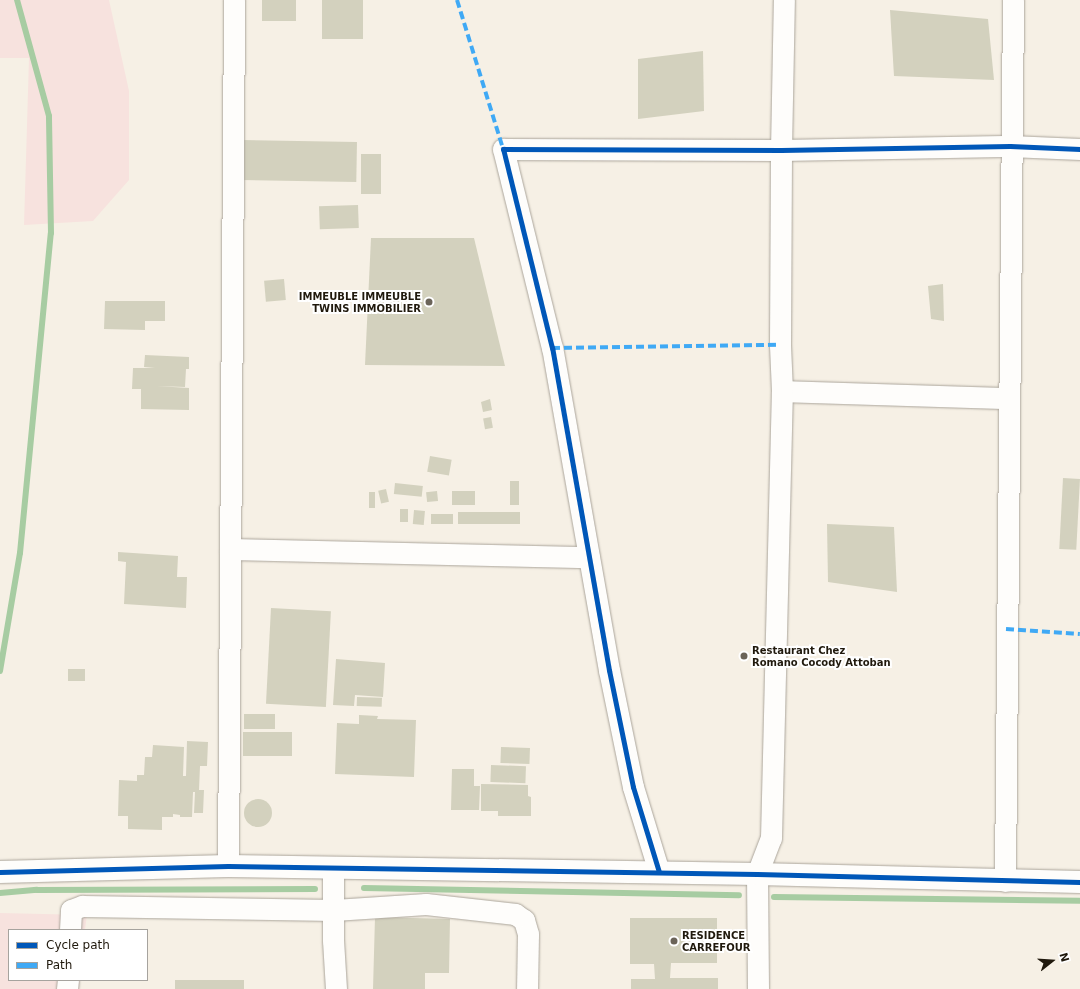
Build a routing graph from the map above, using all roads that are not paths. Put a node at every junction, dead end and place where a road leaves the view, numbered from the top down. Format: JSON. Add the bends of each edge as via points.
{"nodes":[{"id":1,"x":234,"y":0,"type":"edge"},
{"id":2,"x":784,"y":0,"type":"edge"},
{"id":3,"x":1013,"y":0,"type":"edge"},
{"id":4,"x":1010,"y":146,"type":"junction"},
{"id":5,"x":1080,"y":149,"type":"edge"},
{"id":6,"x":781,"y":150,"type":"junction"},
{"id":7,"x":782,"y":391,"type":"junction"},
{"id":8,"x":1008,"y":398,"type":"junction"},
{"id":9,"x":230,"y":549,"type":"junction"},
{"id":10,"x":589,"y":557,"type":"junction"},
{"id":11,"x":228,"y":866,"type":"junction"},
{"id":12,"x":333,"y":867,"type":"junction"},
{"id":13,"x":8,"y":872,"type":"edge"},
{"id":14,"x":659,"y":872,"type":"junction"},
{"id":15,"x":757,"y":874,"type":"junction"},
{"id":16,"x":1005,"y":881,"type":"junction"},
{"id":17,"x":1080,"y":882,"type":"edge"},
{"id":18,"x":334,"y":910,"type":"junction"},
{"id":19,"x":70,"y":929,"type":"edge"},
{"id":20,"x":336,"y":989,"type":"edge"},
{"id":21,"x":527,"y":989,"type":"edge"},
{"id":22,"x":758,"y":989,"type":"edge"}],
"edges":[{"from":1,"to":9,"type":"street"},
{"from":2,"to":6,"type":"street"},
{"from":3,"to":4,"type":"street"},
{"from":4,"to":5,"type":"street"},
{"from":4,"to":6,"type":"street"},
{"from":4,"to":8,"type":"street"},
{"from":6,"to":7,"type":"street"},
{"from":6,"to":10,"type":"street","via":[[503,149],[552,348]]},
{"from":7,"to":8,"type":"street"},
{"from":7,"to":15,"type":"street","via":[[771,838]]},
{"from":8,"to":16,"type":"street"},
{"from":9,"to":10,"type":"street"},
{"from":9,"to":11,"type":"street"},
{"from":10,"to":14,"type":"street","via":[[633,787]]},
{"from":11,"to":12,"type":"street"},
{"from":11,"to":13,"type":"street"},
{"from":12,"to":14,"type":"street"},
{"from":12,"to":18,"type":"street"},
{"from":14,"to":15,"type":"street"},
{"from":15,"to":16,"type":"street"},
{"from":15,"to":22,"type":"street"},
{"from":16,"to":17,"type":"street"},
{"from":18,"to":19,"type":"street","via":[[82,906],[71,910]]},
{"from":18,"to":20,"type":"street"},
{"from":18,"to":21,"type":"street","via":[[426,904],[521,916],[528,934]]}]}
